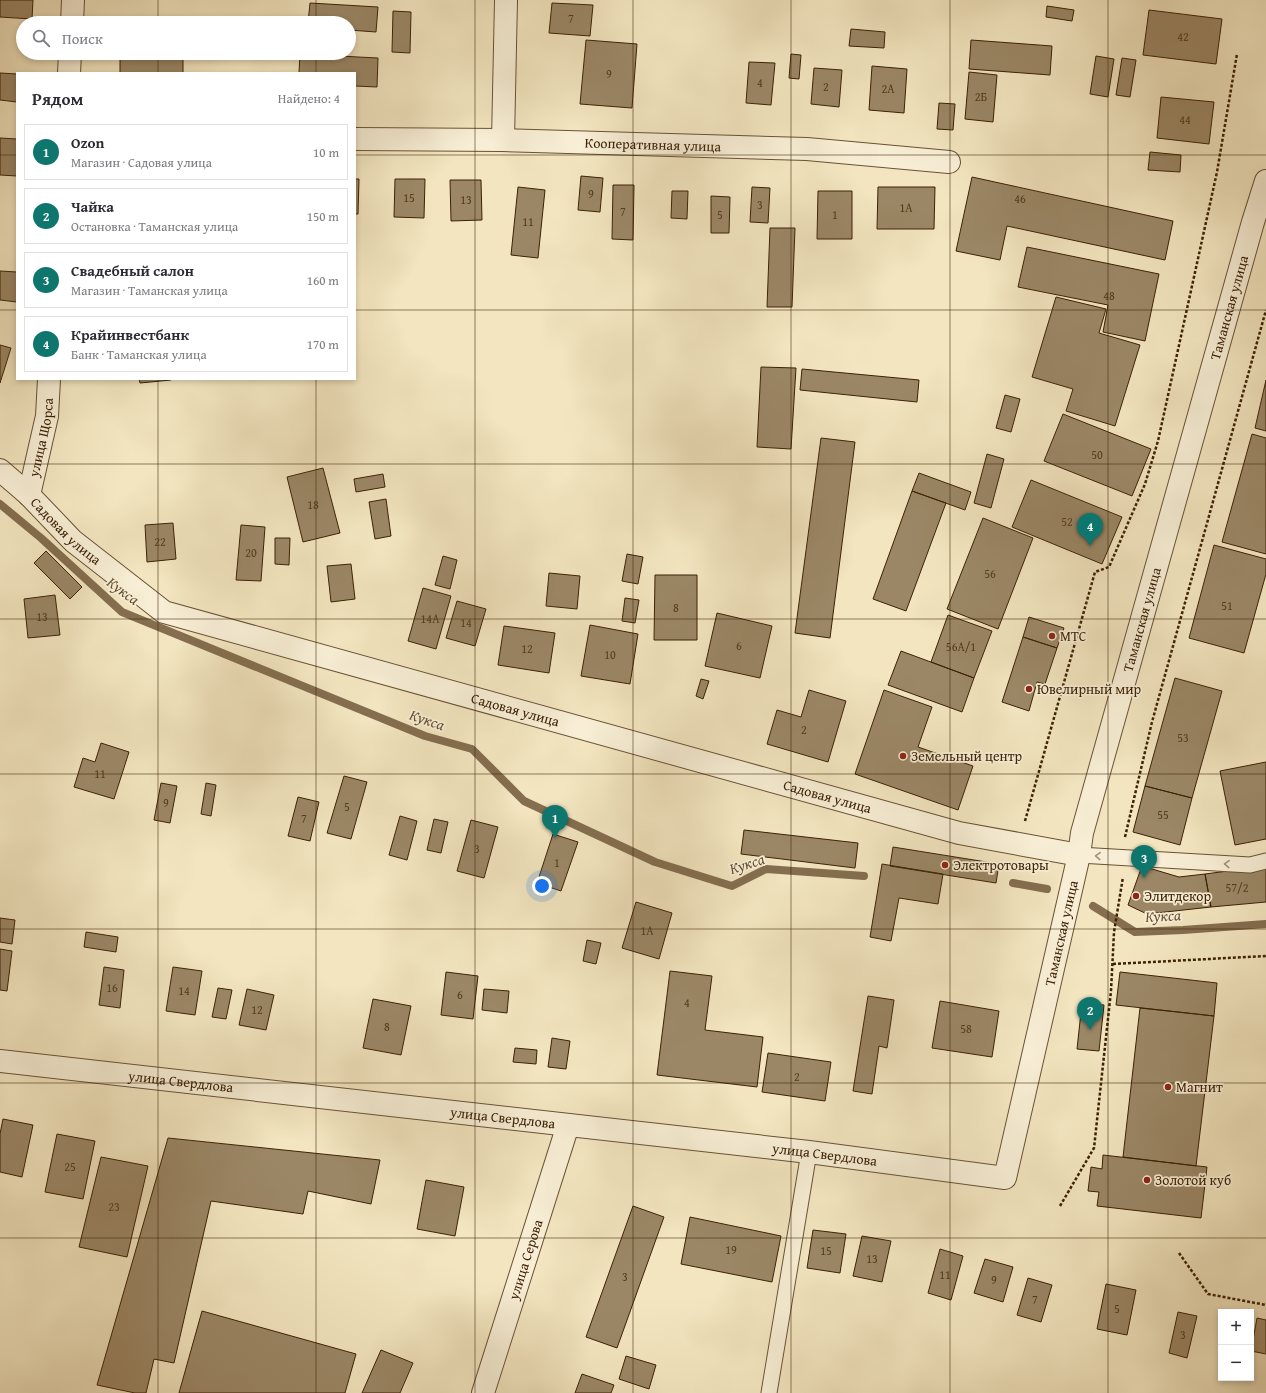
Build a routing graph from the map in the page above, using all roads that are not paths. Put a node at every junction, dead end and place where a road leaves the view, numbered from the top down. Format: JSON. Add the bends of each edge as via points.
{"nodes":[{"id":1,"x":73,"y":0,"type":"edge"},
{"id":2,"x":506,"y":0,"type":"edge"},
{"id":3,"x":72,"y":16,"type":"edge"},
{"id":4,"x":70,"y":60,"type":"edge"},
{"id":5,"x":69,"y":72,"type":"edge"},
{"id":6,"x":356,"y":139,"type":"edge"},
{"id":7,"x":503,"y":140,"type":"junction"},
{"id":8,"x":949,"y":162,"type":"dead end"},
{"id":9,"x":1266,"y":182,"type":"edge"},
{"id":10,"x":49,"y":380,"type":"edge"},
{"id":11,"x":0,"y":470,"type":"edge"},
{"id":12,"x":30,"y":495,"type":"junction"},
{"id":13,"x":1078,"y":855,"type":"junction"},
{"id":14,"x":1266,"y":861,"type":"edge"},
{"id":15,"x":0,"y":1061,"type":"edge"},
{"id":16,"x":568,"y":1125,"type":"junction"},
{"id":17,"x":809,"y":1152,"type":"junction"},
{"id":18,"x":1005,"y":1178,"type":"joint"},
{"id":19,"x":482,"y":1393,"type":"edge"},
{"id":20,"x":769,"y":1393,"type":"edge"}],
"edges":[{"from":1,"to":3,"type":"street"},
{"from":2,"to":7,"type":"street"},
{"from":4,"to":5,"type":"street"},
{"from":6,"to":7,"type":"street","name":"Кооперативная улица"},
{"from":7,"to":8,"type":"street","name":"Кооперативная улица","via":[[807,150]]},
{"from":9,"to":13,"type":"street","name":"Таманская улица","via":[[1252,222]]},
{"from":10,"to":12,"type":"street","name":"улица Щорса","via":[[47,416]]},
{"from":11,"to":12,"type":"street","name":"Садовая улица"},
{"from":12,"to":13,"type":"street","name":"Садовая улица","via":[[73,541],[164,612],[960,833]]},
{"from":14,"to":13,"type":"lane","one_way":true,"via":[[1250,865]]},
{"from":13,"to":18,"type":"street","name":"Таманская улица"},
{"from":15,"to":16,"type":"street","name":"улица Свердлова"},
{"from":16,"to":17,"type":"street","name":"улица Свердлова"},
{"from":16,"to":19,"type":"street","name":"улица Серова"},
{"from":17,"to":18,"type":"street","name":"улица Свердлова"},
{"from":17,"to":20,"type":"lane"}]}
